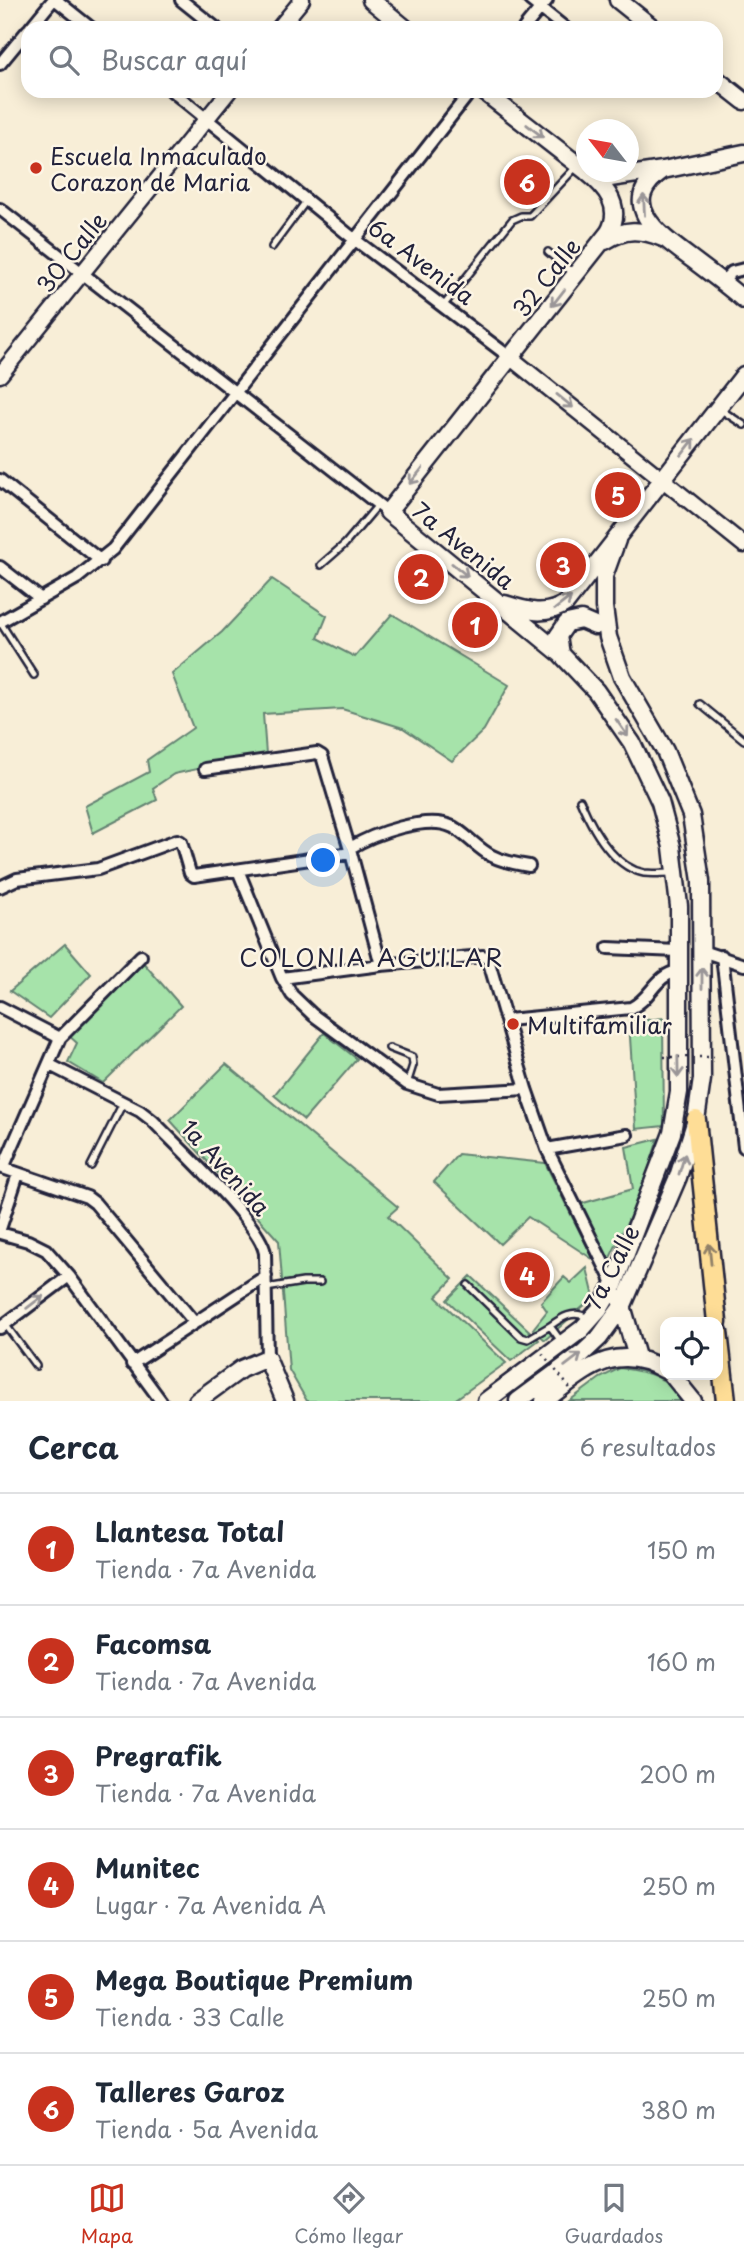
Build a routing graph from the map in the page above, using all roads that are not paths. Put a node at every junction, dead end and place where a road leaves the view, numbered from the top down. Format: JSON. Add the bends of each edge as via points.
{"nodes":[{"id":1,"x":54,"y":0,"type":"edge"},
{"id":2,"x":181,"y":0,"type":"edge"},
{"id":3,"x":302,"y":0,"type":"edge"},
{"id":4,"x":371,"y":0,"type":"edge"},
{"id":5,"x":530,"y":0,"type":"edge"},
{"id":6,"x":618,"y":0,"type":"edge"},
{"id":7,"x":544,"y":4,"type":"edge"},
{"id":8,"x":36,"y":21,"type":"edge"},
{"id":9,"x":82,"y":21,"type":"edge"},
{"id":10,"x":207,"y":21,"type":"edge"},
{"id":11,"x":285,"y":21,"type":"edge"},
{"id":12,"x":396,"y":21,"type":"edge"},
{"id":13,"x":530,"y":21,"type":"edge"},
{"id":14,"x":559,"y":21,"type":"edge"},
{"id":15,"x":644,"y":21,"type":"edge"},
{"id":16,"x":21,"y":39,"type":"edge"},
{"id":17,"x":0,"y":64,"type":"edge"},
{"id":18,"x":723,"y":84,"type":"edge"},
{"id":19,"x":181,"y":98,"type":"edge"},
{"id":20,"x":224,"y":98,"type":"edge"},
{"id":21,"x":465,"y":98,"type":"edge"},
{"id":22,"x":492,"y":98,"type":"edge"},
{"id":23,"x":744,"y":101,"type":"edge"},
{"id":24,"x":207,"y":119,"type":"junction"},
{"id":25,"x":744,"y":153,"type":"edge"},
{"id":26,"x":576,"y":163,"type":"edge"},
{"id":27,"x":663,"y":170,"type":"junction"},
{"id":28,"x":639,"y":171,"type":"edge"},
{"id":29,"x":576,"y":180,"type":"edge"},
{"id":30,"x":597,"y":182,"type":"edge"},
{"id":31,"x":307,"y":200,"type":"junction"},
{"id":32,"x":0,"y":209,"type":"edge"},
{"id":33,"x":354,"y":239,"type":"junction"},
{"id":34,"x":665,"y":239,"type":"junction"},
{"id":35,"x":600,"y":244,"type":"junction"},
{"id":36,"x":272,"y":247,"type":"dead end"},
{"id":37,"x":548,"y":253,"type":"dead end"},
{"id":38,"x":744,"y":269,"type":"edge"},
{"id":39,"x":84,"y":273,"type":"junction"},
{"id":40,"x":576,"y":275,"type":"junction"},
{"id":41,"x":722,"y":282,"type":"junction"},
{"id":42,"x":744,"y":300,"type":"edge"},
{"id":43,"x":444,"y":306,"type":"junction"},
{"id":44,"x":512,"y":358,"type":"junction"},
{"id":45,"x":0,"y":375,"type":"edge"},
{"id":46,"x":744,"y":375,"type":"edge"},
{"id":47,"x":235,"y":393,"type":"junction"},
{"id":48,"x":718,"y":409,"type":"junction"},
{"id":49,"x":744,"y":425,"type":"edge"},
{"id":50,"x":0,"y":480,"type":"edge"},
{"id":51,"x":662,"y":480,"type":"junction"},
{"id":52,"x":383,"y":508,"type":"junction"},
{"id":53,"x":617,"y":540,"type":"junction"},
{"id":54,"x":744,"y":545,"type":"edge"},
{"id":55,"x":101,"y":561,"type":"junction"},
{"id":56,"x":321,"y":565,"type":"dead end"},
{"id":57,"x":0,"y":567,"type":"edge"},
{"id":58,"x":604,"y":576,"type":"junction"},
{"id":59,"x":41,"y":599,"type":"junction"},
{"id":60,"x":499,"y":602,"type":"junction"},
{"id":61,"x":0,"y":622,"type":"edge"},
{"id":62,"x":595,"y":626,"type":"junction"},
{"id":63,"x":561,"y":654,"type":"junction"},
{"id":64,"x":34,"y":675,"type":"dead end"},
{"id":65,"x":622,"y":677,"type":"junction"},
{"id":66,"x":700,"y":705,"type":"dead end"},
{"id":67,"x":744,"y":740,"type":"edge"},
{"id":68,"x":205,"y":769,"type":"dead end"},
{"id":69,"x":580,"y":800,"type":"dead end"},
{"id":70,"x":350,"y":850,"type":"junction"},
{"id":71,"x":529,"y":866,"type":"dead end"},
{"id":72,"x":238,"y":870,"type":"junction"},
{"id":73,"x":675,"y":872,"type":"junction"},
{"id":74,"x":0,"y":887,"type":"edge"},
{"id":75,"x":608,"y":948,"type":"dead end"},
{"id":76,"x":678,"y":951,"type":"junction"},
{"id":77,"x":702,"y":951,"type":"junction"},
{"id":78,"x":142,"y":956,"type":"dead end"},
{"id":79,"x":722,"y":956,"type":"junction"},
{"id":80,"x":380,"y":965,"type":"junction"},
{"id":81,"x":744,"y":965,"type":"edge"},
{"id":82,"x":678,"y":971,"type":"junction"},
{"id":83,"x":282,"y":978,"type":"junction"},
{"id":84,"x":0,"y":1007,"type":"edge"},
{"id":85,"x":508,"y":1020,"type":"junction"},
{"id":86,"x":60,"y":1038,"type":"junction"},
{"id":87,"x":389,"y":1048,"type":"dead end"},
{"id":88,"x":50,"y":1065,"type":"junction"},
{"id":89,"x":407,"y":1084,"type":"junction"},
{"id":90,"x":526,"y":1089,"type":"junction"},
{"id":91,"x":123,"y":1103,"type":"junction"},
{"id":92,"x":742,"y":1106,"type":"edge"},
{"id":93,"x":696,"y":1120,"type":"junction"},
{"id":94,"x":672,"y":1133,"type":"joint"},
{"id":95,"x":627,"y":1135,"type":"dead end"},
{"id":96,"x":744,"y":1147,"type":"edge"},
{"id":97,"x":547,"y":1149,"type":"junction"},
{"id":98,"x":91,"y":1166,"type":"dead end"},
{"id":99,"x":1,"y":1167,"type":"edge"},
{"id":100,"x":18,"y":1174,"type":"junction"},
{"id":101,"x":0,"y":1231,"type":"edge"},
{"id":102,"x":69,"y":1276,"type":"junction"},
{"id":103,"x":266,"y":1276,"type":"junction"},
{"id":104,"x":320,"y":1282,"type":"dead end"},
{"id":105,"x":468,"y":1285,"type":"dead end"},
{"id":106,"x":614,"y":1285,"type":"junction"},
{"id":107,"x":266,"y":1289,"type":"junction"},
{"id":108,"x":622,"y":1305,"type":"junction"},
{"id":109,"x":716,"y":1317,"type":"edge"},
{"id":110,"x":591,"y":1320,"type":"junction"},
{"id":111,"x":194,"y":1322,"type":"junction"},
{"id":112,"x":3,"y":1326,"type":"edge"},
{"id":113,"x":550,"y":1326,"type":"junction"},
{"id":114,"x":563,"y":1343,"type":"junction"},
{"id":115,"x":637,"y":1357,"type":"junction"},
{"id":116,"x":267,"y":1358,"type":"junction"},
{"id":117,"x":132,"y":1364,"type":"junction"},
{"id":118,"x":36,"y":1366,"type":"dead end"},
{"id":119,"x":660,"y":1368,"type":"edge"},
{"id":120,"x":723,"y":1375,"type":"edge"},
{"id":121,"x":676,"y":1380,"type":"edge"},
{"id":122,"x":161,"y":1401,"type":"edge"},
{"id":123,"x":197,"y":1401,"type":"edge"},
{"id":124,"x":285,"y":1401,"type":"edge"},
{"id":125,"x":486,"y":1401,"type":"edge"},
{"id":126,"x":519,"y":1401,"type":"edge"},
{"id":127,"x":544,"y":1401,"type":"edge"},
{"id":128,"x":694,"y":1401,"type":"edge"},
{"id":129,"x":726,"y":1401,"type":"edge"}],
"edges":[{"from":1,"to":8,"type":"street"},
{"from":1,"to":9,"type":"street"},
{"from":2,"to":10,"type":"street"},
{"from":3,"to":11,"type":"street"},
{"from":4,"to":12,"type":"main road"},
{"from":5,"to":7,"type":"street"},
{"from":6,"to":15,"type":"main road"},
{"from":7,"to":13,"type":"street"},
{"from":7,"to":14,"type":"street"},
{"from":16,"to":17,"type":"street"},
{"from":18,"to":23,"type":"main road"},
{"from":19,"to":24,"type":"street","name":"6a Avenida"},
{"from":20,"to":24,"type":"street","name":"30 Calle"},
{"from":21,"to":33,"type":"street"},
{"from":22,"to":26,"type":"main road","one_way":true},
{"from":24,"to":31,"type":"street","name":"6a Avenida"},
{"from":24,"to":39,"type":"street","name":"30 Calle"},
{"from":25,"to":27,"type":"main road"},
{"from":27,"to":28,"type":"main road"},
{"from":34,"to":27,"type":"main road","one_way":true,"via":[[645,216],[642,202],[648,185]]},
{"from":29,"to":43,"type":"lane","via":[[530,216],[512,220]]},
{"from":30,"to":35,"type":"main road","name":"32 Calle","via":[[608,193],[615,212],[613,226]]},
{"from":31,"to":33,"type":"street","name":"6a Avenida"},
{"from":31,"to":36,"type":"lane"},
{"from":32,"to":39,"type":"street","name":"7a Avenida"},
{"from":33,"to":43,"type":"street","name":"6a Avenida"},
{"from":33,"to":47,"type":"street"},
{"from":34,"to":35,"type":"main road","via":[[631,230]]},
{"from":34,"to":41,"type":"main road"},
{"from":35,"to":40,"type":"main road","name":"32 Calle"},
{"from":37,"to":40,"type":"lane"},
{"from":38,"to":41,"type":"street","via":[[732,272]]},
{"from":39,"to":45,"type":"street","name":"30 Calle"},
{"from":39,"to":47,"type":"street","name":"7a Avenida"},
{"from":40,"to":44,"type":"main road","name":"32 Calle","one_way":true},
{"from":41,"to":42,"type":"main road"},
{"from":43,"to":44,"type":"street","name":"6a Avenida"},
{"from":44,"to":51,"type":"street","name":"6a Avenida","one_way":true},
{"from":44,"to":52,"type":"main road","name":"32 Calle","one_way":true},
{"from":46,"to":48,"type":"main road"},
{"from":47,"to":52,"type":"street","name":"7a Avenida"},
{"from":47,"to":55,"type":"street"},
{"from":48,"to":49,"type":"lane"},
{"from":51,"to":48,"type":"main road","one_way":true},
{"from":50,"to":55,"type":"street"},
{"from":51,"to":53,"type":"main road"},
{"from":51,"to":54,"type":"street","name":"6a Avenida"},
{"from":52,"to":56,"type":"lane"},
{"from":52,"to":60,"type":"main road","name":"7a Avenida","one_way":true},
{"from":53,"to":58,"type":"main road"},
{"from":60,"to":53,"type":"main road","one_way":true,"via":[[538,612],[559,608]]},
{"from":55,"to":59,"type":"street"},
{"from":57,"to":59,"type":"street"},
{"from":58,"to":62,"type":"main road"},
{"from":58,"to":65,"type":"main road","via":[[606,629]]},
{"from":59,"to":61,"type":"street"},
{"from":60,"to":63,"type":"main road","name":"7a Avenida"},
{"from":61,"to":64,"type":"lane"},
{"from":62,"to":63,"type":"main road","via":[[581,620],[567,623],[558,636]]},
{"from":62,"to":65,"type":"main road"},
{"from":63,"to":73,"type":"main road","name":"7a Avenida","one_way":true,"via":[[596,691],[632,743],[660,802]]},
{"from":65,"to":77,"type":"main road","via":[[665,751],[691,815],[701,881]]},
{"from":66,"to":67,"type":"lane"},
{"from":68,"to":70,"type":"street","via":[[317,753],[322,756]]},
{"from":69,"to":73,"type":"lane","via":[[598,838],[613,854],[641,872]]},
{"from":70,"to":71,"type":"street","via":[[392,829],[441,823],[490,855]]},
{"from":70,"to":72,"type":"street"},
{"from":70,"to":80,"type":"street"},
{"from":72,"to":74,"type":"street","via":[[192,875],[177,840],[98,869],[17,879]]},
{"from":72,"to":83,"type":"street"},
{"from":73,"to":76,"type":"main road","name":"7a Avenida"},
{"from":75,"to":76,"type":"street"},
{"from":76,"to":82,"type":"main road","name":"7a Avenida"},
{"from":77,"to":79,"type":"street"},
{"from":93,"to":77,"type":"main road","one_way":true,"via":[[702,1079]]},
{"from":78,"to":86,"type":"street"},
{"from":79,"to":81,"type":"street"},
{"from":79,"to":92,"type":"street"},
{"from":80,"to":83,"type":"street"},
{"from":80,"to":85,"type":"street","via":[[483,956]]},
{"from":82,"to":85,"type":"street","via":[[666,974],[645,1000],[631,1008]]},
{"from":82,"to":94,"type":"main road","name":"7a Avenida","one_way":true,"via":[[679,1092]]},
{"from":83,"to":89,"type":"street","via":[[313,1015]]},
{"from":84,"to":86,"type":"street"},
{"from":85,"to":90,"type":"street"},
{"from":86,"to":88,"type":"street"},
{"from":87,"to":89,"type":"lane","via":[[412,1057]]},
{"from":88,"to":91,"type":"street","name":"1a Avenida"},
{"from":88,"to":99,"type":"street"},
{"from":89,"to":90,"type":"street","via":[[438,1094]]},
{"from":90,"to":97,"type":"street"},
{"from":91,"to":98,"type":"lane"},
{"from":91,"to":103,"type":"street","name":"1a Avenida","via":[[153,1121],[231,1202],[264,1247]]},
{"from":92,"to":96,"type":"street"},
{"from":108,"to":93,"type":"main road","name":"7a Calle","one_way":true,"via":[[678,1177]]},
{"from":109,"to":93,"type":"highway","one_way":true},
{"from":94,"to":106,"type":"main road","name":"7a Calle"},
{"from":95,"to":97,"type":"street"},
{"from":97,"to":106,"type":"street"},
{"from":99,"to":100,"type":"street"},
{"from":100,"to":101,"type":"street"},
{"from":100,"to":111,"type":"street","via":[[95,1203]]},
{"from":101,"to":102,"type":"street","via":[[46,1250]]},
{"from":112,"to":102,"type":"street","one_way":true},
{"from":102,"to":117,"type":"street"},
{"from":103,"to":107,"type":"street","name":"1a Avenida"},
{"from":103,"to":111,"type":"street"},
{"from":104,"to":107,"type":"lane"},
{"from":105,"to":113,"type":"lane","via":[[521,1337],[528,1339]]},
{"from":106,"to":108,"type":"main road"},
{"from":106,"to":110,"type":"main road","name":"7a Calle"},
{"from":107,"to":116,"type":"street","name":"1a Avenida"},
{"from":108,"to":115,"type":"main road"},
{"from":126,"to":108,"type":"main road","name":"7a Calle","one_way":true,"via":[[583,1353]]},
{"from":110,"to":113,"type":"lane","via":[[574,1314]]},
{"from":110,"to":114,"type":"main road","name":"7a Calle"},
{"from":111,"to":117,"type":"street"},
{"from":112,"to":118,"type":"lane"},
{"from":113,"to":114,"type":"lane"},
{"from":114,"to":125,"type":"main road","name":"7a Calle"},
{"from":115,"to":119,"type":"main road"},
{"from":115,"to":127,"type":"main road","via":[[592,1367]]},
{"from":116,"to":123,"type":"main road","via":[[241,1369]]},
{"from":116,"to":124,"type":"main road","name":"1a Avenida"},
{"from":117,"to":122,"type":"street"},
{"from":120,"to":129,"type":"highway"},
{"from":121,"to":128,"type":"main road"}]}
